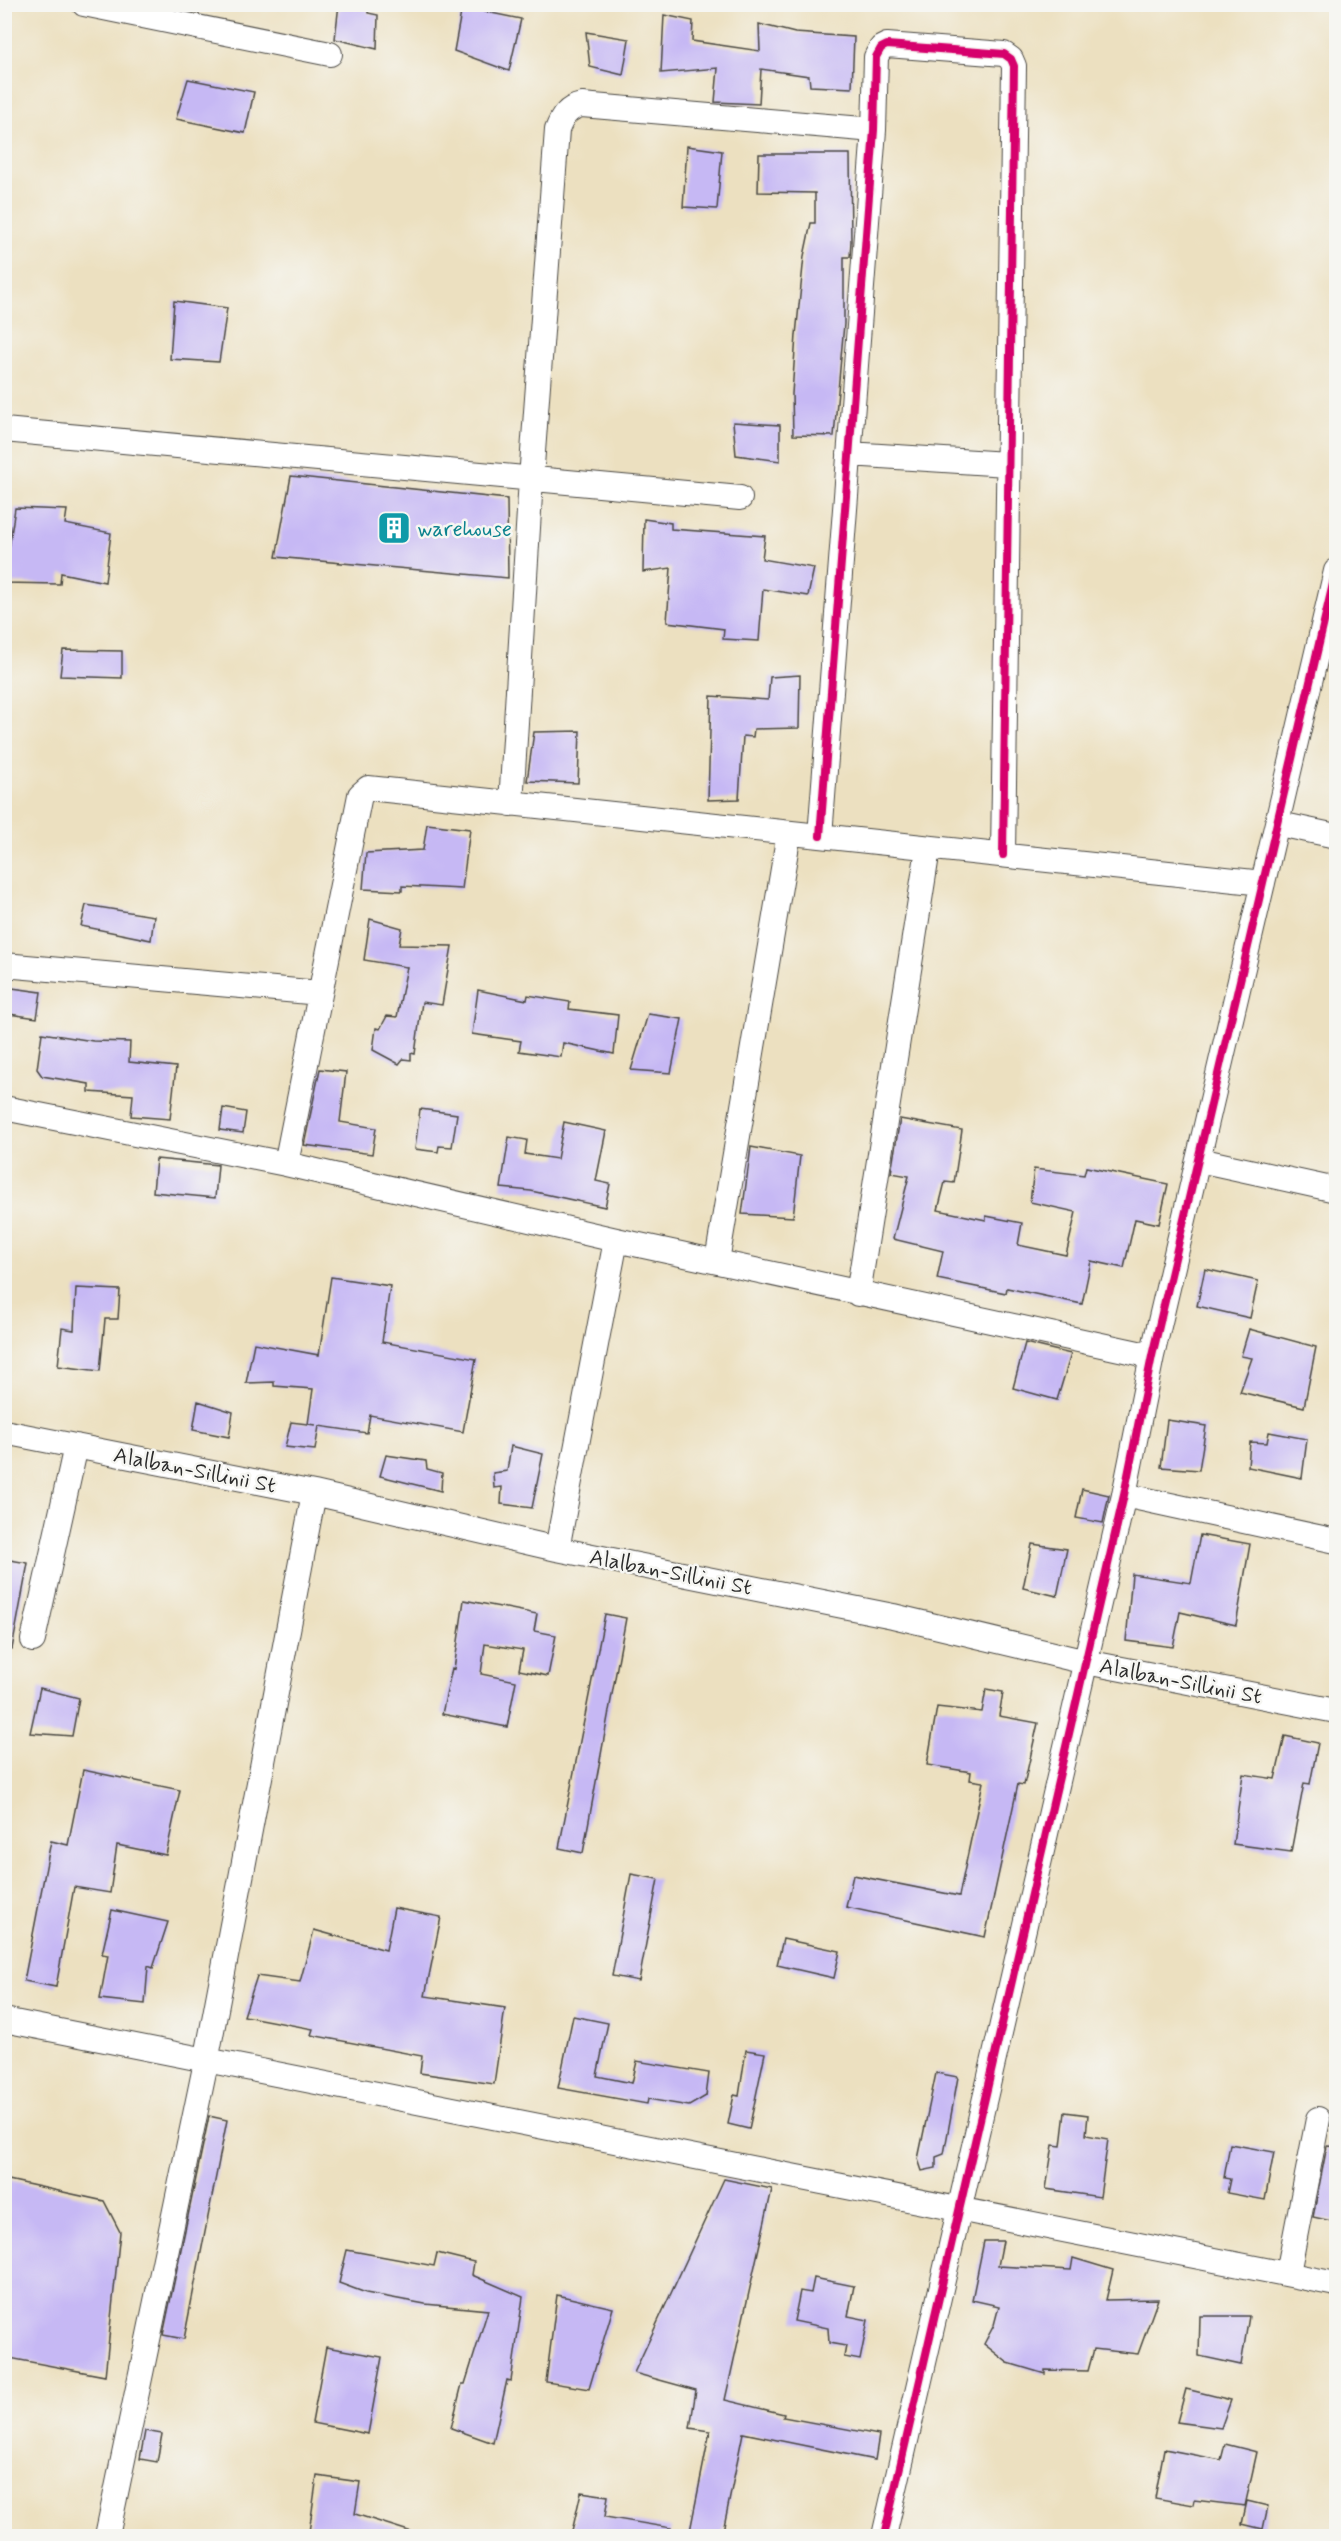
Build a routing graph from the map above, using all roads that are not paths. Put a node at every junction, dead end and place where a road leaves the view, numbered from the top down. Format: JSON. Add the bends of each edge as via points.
{"nodes":[{"id":1,"x":84,"y":4,"type":"edge"},
{"id":2,"x":185,"y":14,"type":"edge"},
{"id":3,"x":330,"y":54,"type":"dead end"},
{"id":4,"x":874,"y":130,"type":"junction"},
{"id":5,"x":4,"y":430,"type":"edge"},
{"id":6,"x":849,"y":454,"type":"junction"},
{"id":7,"x":1007,"y":464,"type":"junction"},
{"id":8,"x":531,"y":479,"type":"junction"},
{"id":9,"x":740,"y":498,"type":"dead end"},
{"id":10,"x":1336,"y":571,"type":"edge"},
{"id":11,"x":511,"y":804,"type":"junction"},
{"id":12,"x":1279,"y":824,"type":"junction"},
{"id":13,"x":789,"y":833,"type":"junction"},
{"id":14,"x":820,"y":836,"type":"junction"},
{"id":15,"x":1336,"y":836,"type":"edge"},
{"id":16,"x":928,"y":849,"type":"junction"},
{"id":17,"x":1003,"y":855,"type":"junction"},
{"id":18,"x":1263,"y":883,"type":"junction"},
{"id":19,"x":4,"y":965,"type":"edge"},
{"id":20,"x":320,"y":993,"type":"junction"},
{"id":21,"x":4,"y":1108,"type":"edge"},
{"id":22,"x":1199,"y":1160,"type":"junction"},
{"id":23,"x":286,"y":1164,"type":"junction"},
{"id":24,"x":1336,"y":1190,"type":"edge"},
{"id":25,"x":616,"y":1240,"type":"junction"},
{"id":26,"x":717,"y":1261,"type":"junction"},
{"id":27,"x":858,"y":1294,"type":"junction"},
{"id":28,"x":1152,"y":1356,"type":"junction"},
{"id":29,"x":4,"y":1432,"type":"edge"},
{"id":30,"x":76,"y":1446,"type":"junction"},
{"id":31,"x":314,"y":1492,"type":"junction"},
{"id":32,"x":1124,"y":1495,"type":"junction"},
{"id":33,"x":1336,"y":1541,"type":"edge"},
{"id":34,"x":557,"y":1549,"type":"junction"},
{"id":35,"x":33,"y":1640,"type":"dead end"},
{"id":36,"x":1086,"y":1662,"type":"junction"},
{"id":37,"x":1336,"y":1711,"type":"edge"},
{"id":38,"x":4,"y":2020,"type":"edge"},
{"id":39,"x":206,"y":2062,"type":"junction"},
{"id":40,"x":1318,"y":2119,"type":"dead end"},
{"id":41,"x":961,"y":2208,"type":"junction"},
{"id":42,"x":1288,"y":2273,"type":"junction"},
{"id":43,"x":1336,"y":2284,"type":"edge"},
{"id":44,"x":107,"y":2536,"type":"edge"},
{"id":45,"x":884,"y":2536,"type":"edge"}],
"edges":[{"from":1,"to":2,"type":"street"},
{"from":2,"to":3,"type":"street"},
{"from":4,"to":6,"type":"street"},
{"from":4,"to":7,"type":"street","via":[[876,57],[887,45],[1005,54],[1013,62]]},
{"from":4,"to":8,"type":"street","via":[[571,107],[557,130]]},
{"from":5,"to":8,"type":"street"},
{"from":6,"to":7,"type":"street"},
{"from":6,"to":14,"type":"street"},
{"from":7,"to":17,"type":"street"},
{"from":8,"to":9,"type":"street"},
{"from":8,"to":11,"type":"street"},
{"from":10,"to":12,"type":"street"},
{"from":11,"to":13,"type":"street"},
{"from":11,"to":20,"type":"street","via":[[363,790]]},
{"from":12,"to":15,"type":"street"},
{"from":12,"to":18,"type":"street"},
{"from":13,"to":14,"type":"street"},
{"from":13,"to":26,"type":"street"},
{"from":14,"to":16,"type":"street"},
{"from":16,"to":17,"type":"street"},
{"from":16,"to":27,"type":"street"},
{"from":17,"to":18,"type":"street"},
{"from":18,"to":22,"type":"street"},
{"from":19,"to":20,"type":"street"},
{"from":20,"to":23,"type":"street"},
{"from":21,"to":23,"type":"street"},
{"from":22,"to":24,"type":"street"},
{"from":22,"to":28,"type":"street"},
{"from":23,"to":25,"type":"street"},
{"from":25,"to":26,"type":"street"},
{"from":25,"to":34,"type":"street"},
{"from":26,"to":27,"type":"street"},
{"from":27,"to":28,"type":"street"},
{"from":28,"to":32,"type":"street"},
{"from":29,"to":30,"type":"street","name":"Alalban-Sillinii St"},
{"from":30,"to":31,"type":"street","name":"Alalban-Sillinii St"},
{"from":30,"to":35,"type":"street"},
{"from":31,"to":34,"type":"street","name":"Alalban-Sillinii St"},
{"from":31,"to":39,"type":"street"},
{"from":32,"to":33,"type":"street"},
{"from":32,"to":36,"type":"street"},
{"from":34,"to":36,"type":"street","name":"Alalban-Sillinii St","via":[[893,1616]]},
{"from":36,"to":37,"type":"street","name":"Alalban-Sillinii St"},
{"from":36,"to":41,"type":"street"},
{"from":38,"to":39,"type":"street"},
{"from":39,"to":41,"type":"street"},
{"from":39,"to":44,"type":"street"},
{"from":40,"to":42,"type":"street"},
{"from":41,"to":42,"type":"street"},
{"from":41,"to":45,"type":"street"},
{"from":42,"to":43,"type":"street"}]}
